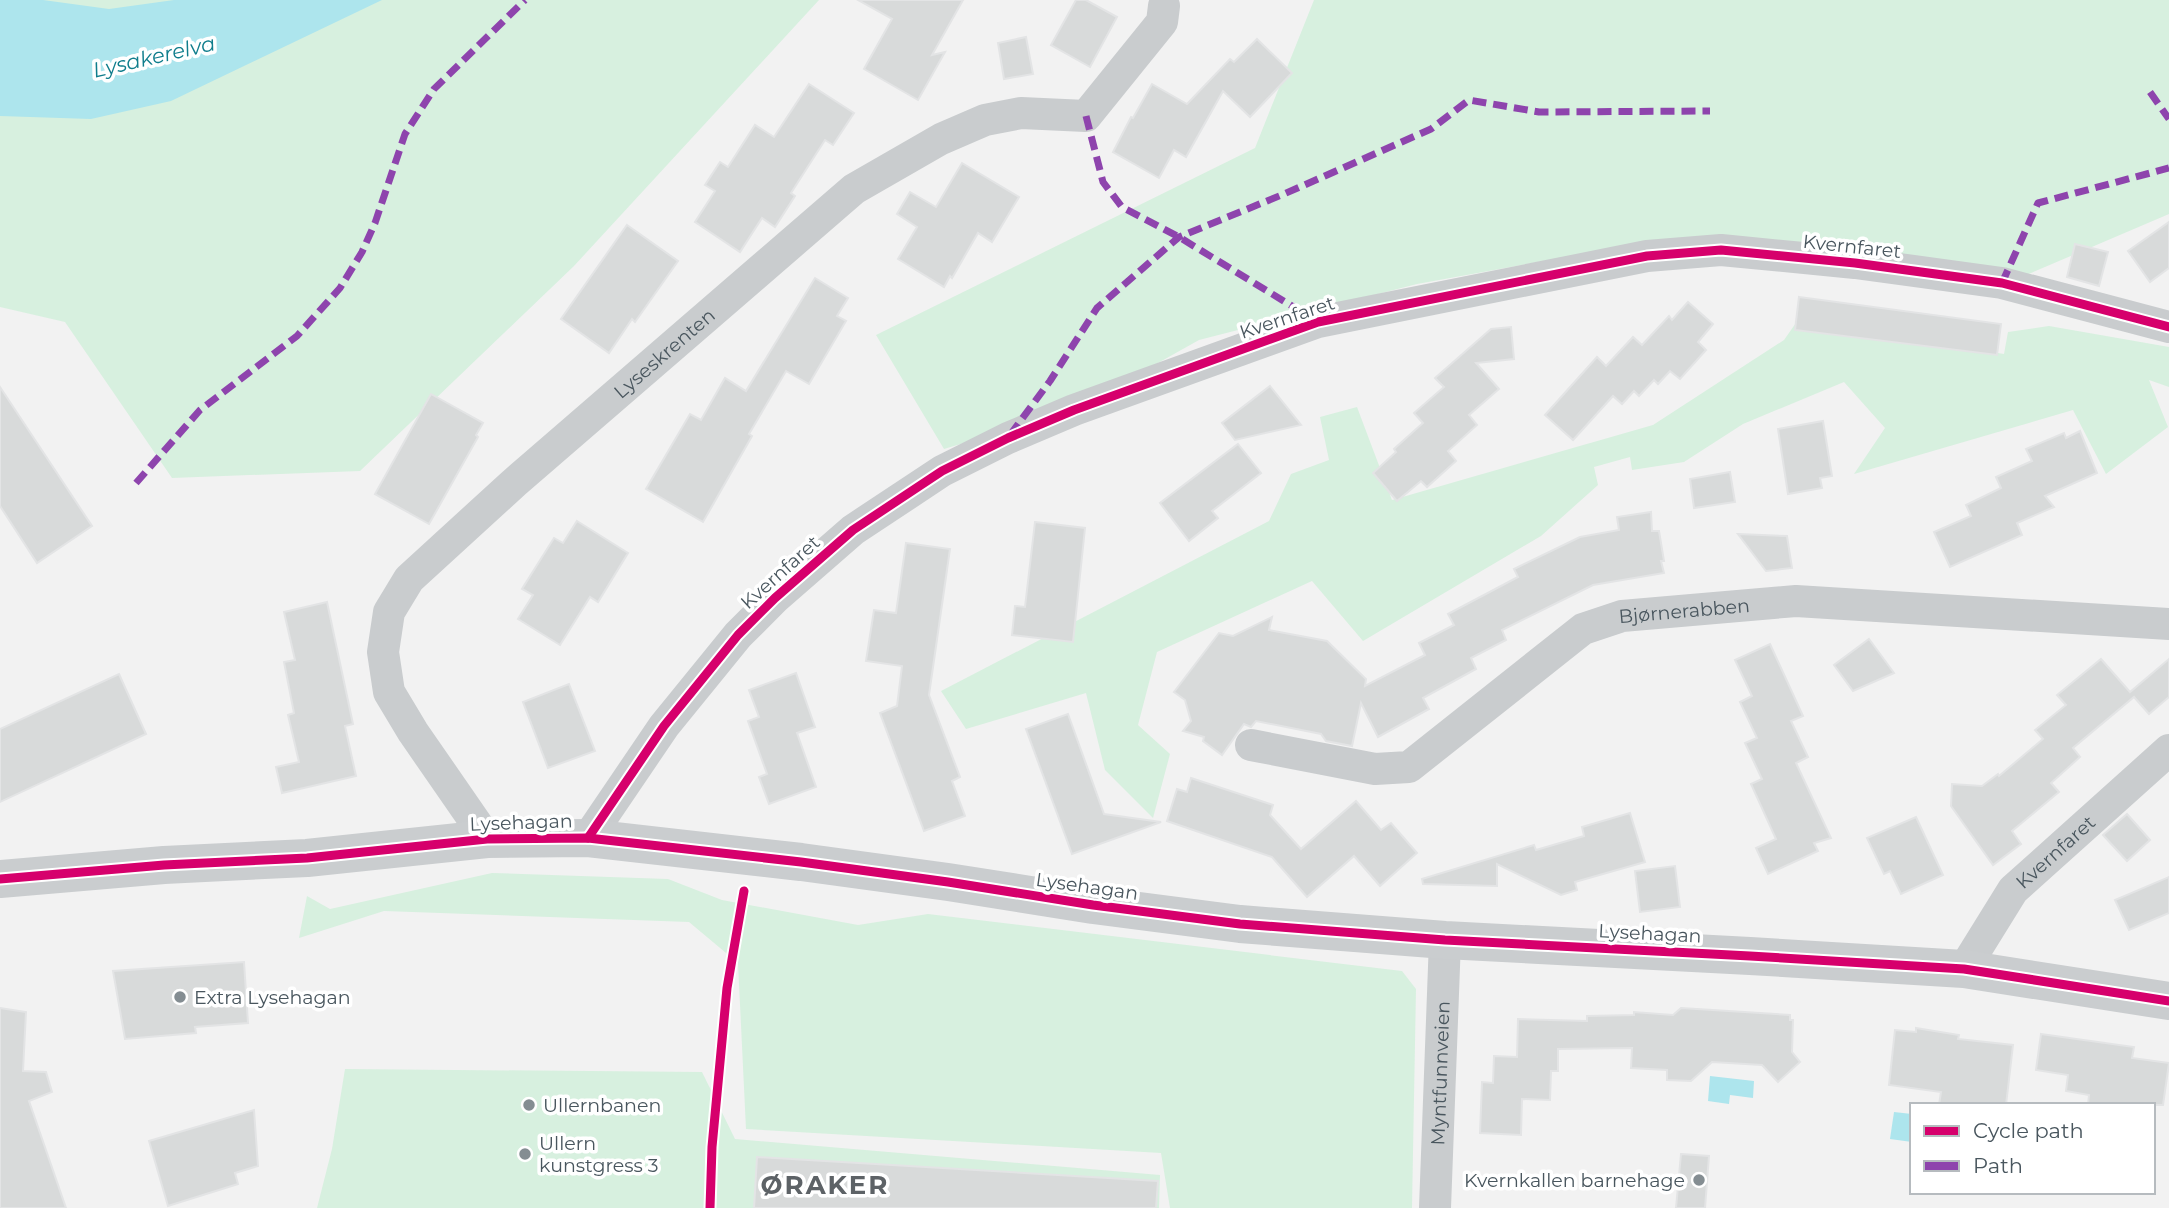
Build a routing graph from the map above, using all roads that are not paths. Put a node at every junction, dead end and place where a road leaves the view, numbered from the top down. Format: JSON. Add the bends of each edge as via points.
{"nodes":[{"id":1,"x":1164,"y":6,"type":"dead end"},
{"id":2,"x":2169,"y":327,"type":"edge"},
{"id":3,"x":2169,"y":624,"type":"edge"},
{"id":4,"x":1251,"y":745,"type":"dead end"},
{"id":5,"x":2169,"y":750,"type":"edge"},
{"id":6,"x":587,"y":838,"type":"junction"},
{"id":7,"x":487,"y":839,"type":"junction"},
{"id":8,"x":0,"y":879,"type":"edge"},
{"id":9,"x":1445,"y":940,"type":"junction"},
{"id":10,"x":1964,"y":969,"type":"junction"},
{"id":11,"x":2169,"y":1001,"type":"edge"},
{"id":12,"x":1436,"y":1208,"type":"edge"}],
"edges":[{"from":1,"to":7,"type":"street","name":"Lyseskrenten","via":[[1162,22],[1086,116],[1021,113],[985,120],[940,139],[854,189],[409,579],[389,612],[383,652],[389,692]]},
{"from":2,"to":6,"type":"street","name":"Kvernfaret","via":[[2002,283],[1855,262],[1721,250],[1647,256],[1318,322],[1008,438],[942,471],[853,530],[738,635],[664,726]]},
{"from":3,"to":4,"type":"street","name":"Bjørnerabben","via":[[1797,601],[1622,616],[1583,629],[1409,767],[1375,769]]},
{"from":5,"to":10,"type":"street","name":"Kvernfaret","via":[[2013,890]]},
{"from":6,"to":7,"type":"street","name":"Lysehagan"},
{"from":6,"to":9,"type":"street","name":"Lysehagan","via":[[801,862],[1226,922]]},
{"from":7,"to":8,"type":"street","name":"Lysehagan","via":[[307,859]]},
{"from":9,"to":10,"type":"street","name":"Lysehagan"},
{"from":9,"to":12,"type":"street","name":"Myntfunnveien"},
{"from":10,"to":11,"type":"street","name":"Lysehagan"}]}
